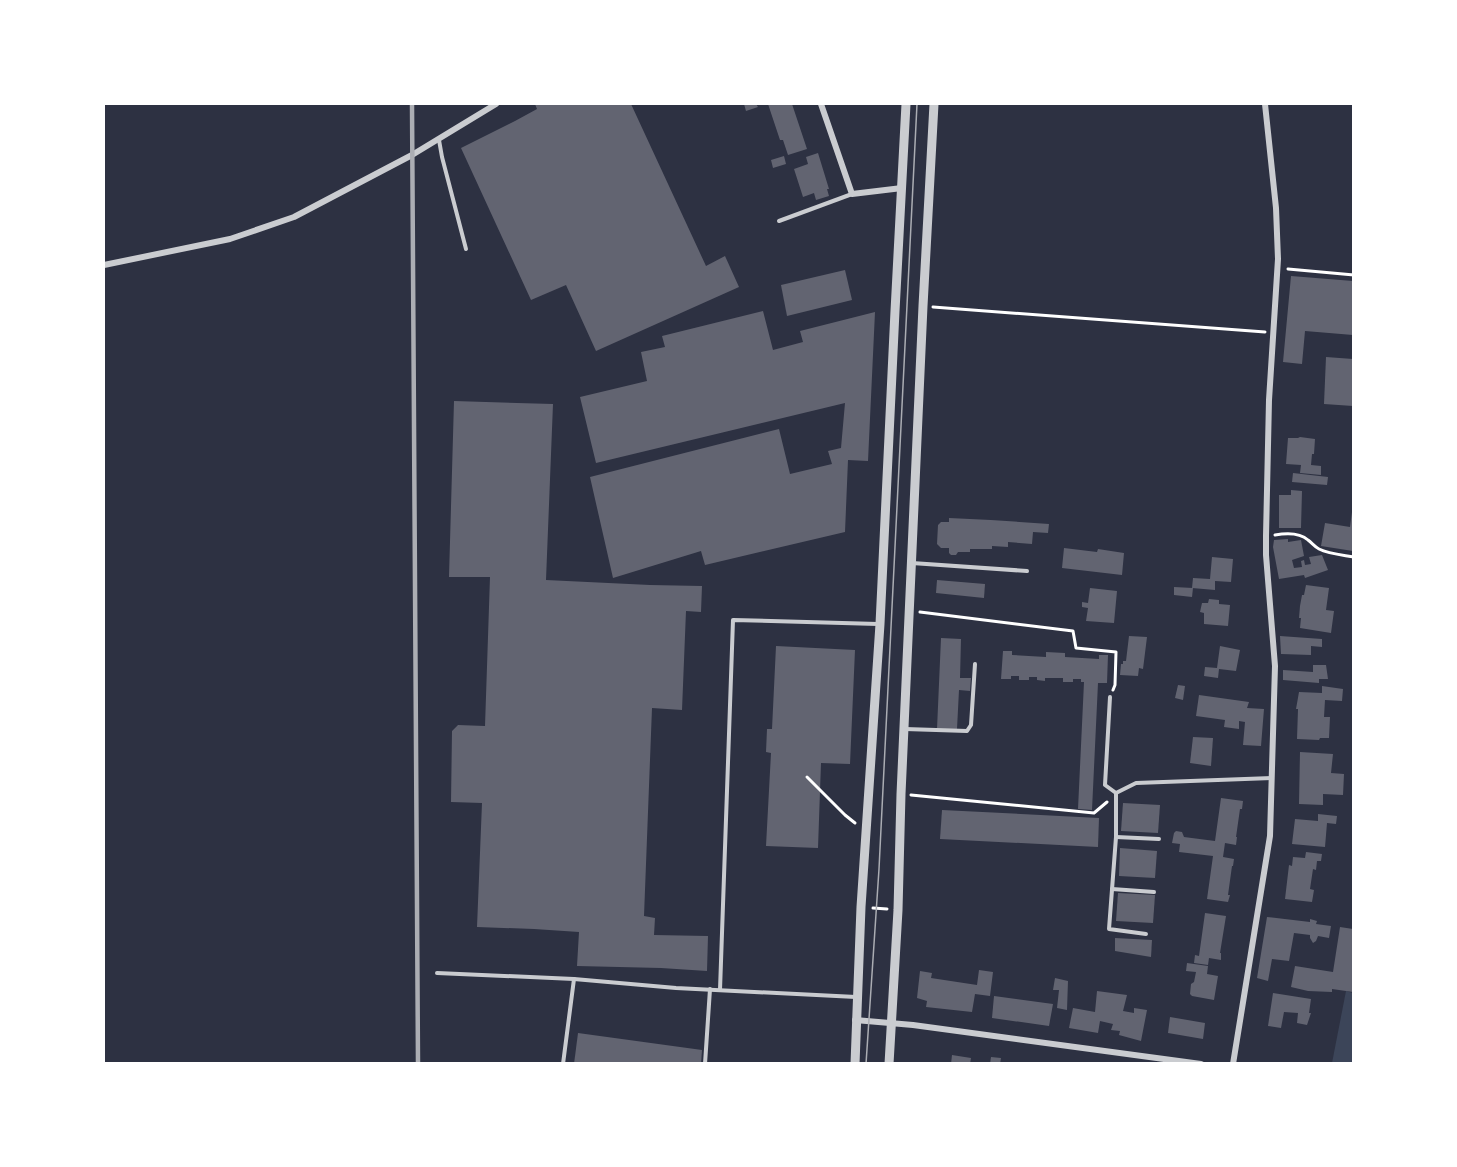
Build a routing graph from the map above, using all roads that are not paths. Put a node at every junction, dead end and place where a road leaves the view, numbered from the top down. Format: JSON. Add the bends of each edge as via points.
{"nodes":[{"id":1,"x":495,"y":104,"type":"edge"},
{"id":2,"x":821,"y":104,"type":"edge"},
{"id":3,"x":906,"y":104,"type":"edge"},
{"id":4,"x":934,"y":104,"type":"edge"},
{"id":5,"x":1265,"y":104,"type":"edge"},
{"id":6,"x":438,"y":139,"type":"junction"},
{"id":7,"x":902,"y":188,"type":"junction"},
{"id":8,"x":852,"y":194,"type":"junction"},
{"id":9,"x":779,"y":221,"type":"dead end"},
{"id":10,"x":466,"y":249,"type":"dead end"},
{"id":11,"x":104,"y":265,"type":"edge"},
{"id":12,"x":911,"y":563,"type":"junction"},
{"id":13,"x":1027,"y":571,"type":"dead end"},
{"id":14,"x":880,"y":624,"type":"junction"},
{"id":15,"x":975,"y":664,"type":"dead end"},
{"id":16,"x":1110,"y":697,"type":"road end"},
{"id":17,"x":904,"y":729,"type":"junction"},
{"id":18,"x":1272,"y":777,"type":"junction"},
{"id":19,"x":1116,"y":793,"type":"junction"},
{"id":20,"x":1116,"y":837,"type":"junction"},
{"id":21,"x":1159,"y":839,"type":"dead end"},
{"id":22,"x":1112,"y":888,"type":"junction"},
{"id":23,"x":1154,"y":892,"type":"dead end"},
{"id":24,"x":1146,"y":934,"type":"dead end"},
{"id":25,"x":438,"y":973,"type":"dead end"},
{"id":26,"x":574,"y":980,"type":"junction"},
{"id":27,"x":710,"y":989,"type":"junction"},
{"id":28,"x":720,"y":990,"type":"junction"},
{"id":29,"x":857,"y":997,"type":"junction"},
{"id":30,"x":855,"y":1020,"type":"junction"},
{"id":31,"x":891,"y":1023,"type":"junction"},
{"id":32,"x":563,"y":1064,"type":"edge"},
{"id":33,"x":705,"y":1064,"type":"edge"},
{"id":34,"x":855,"y":1064,"type":"edge"},
{"id":35,"x":889,"y":1064,"type":"edge"},
{"id":36,"x":1201,"y":1064,"type":"edge"},
{"id":37,"x":1233,"y":1064,"type":"edge"}],
"edges":[{"from":1,"to":6,"type":"street"},
{"from":2,"to":8,"type":"street"},
{"from":3,"to":7,"type":"street"},
{"from":4,"to":12,"type":"street"},
{"from":5,"to":18,"type":"street","via":[[1278,260],[1266,536],[1275,666]]},
{"from":6,"to":10,"type":"lane"},
{"from":6,"to":11,"type":"street","via":[[294,217],[230,239]]},
{"from":7,"to":8,"type":"street"},
{"from":7,"to":14,"type":"street"},
{"from":8,"to":9,"type":"lane"},
{"from":12,"to":13,"type":"lane"},
{"from":12,"to":17,"type":"street"},
{"from":14,"to":28,"type":"lane","via":[[733,620]]},
{"from":14,"to":29,"type":"street"},
{"from":15,"to":17,"type":"lane","via":[[971,725],[967,731]]},
{"from":16,"to":19,"type":"lane","via":[[1105,785]]},
{"from":17,"to":31,"type":"street"},
{"from":18,"to":19,"type":"lane","via":[[1136,783]]},
{"from":18,"to":37,"type":"street","via":[[1270,836]]},
{"from":19,"to":20,"type":"lane"},
{"from":20,"to":21,"type":"lane"},
{"from":20,"to":22,"type":"lane"},
{"from":22,"to":23,"type":"lane"},
{"from":22,"to":24,"type":"lane","via":[[1109,929]]},
{"from":25,"to":26,"type":"lane"},
{"from":26,"to":27,"type":"lane"},
{"from":26,"to":32,"type":"lane"},
{"from":27,"to":28,"type":"lane"},
{"from":27,"to":33,"type":"lane"},
{"from":28,"to":29,"type":"lane"},
{"from":29,"to":30,"type":"street"},
{"from":30,"to":31,"type":"street"},
{"from":30,"to":34,"type":"street"},
{"from":31,"to":35,"type":"street"},
{"from":31,"to":36,"type":"street"}]}
